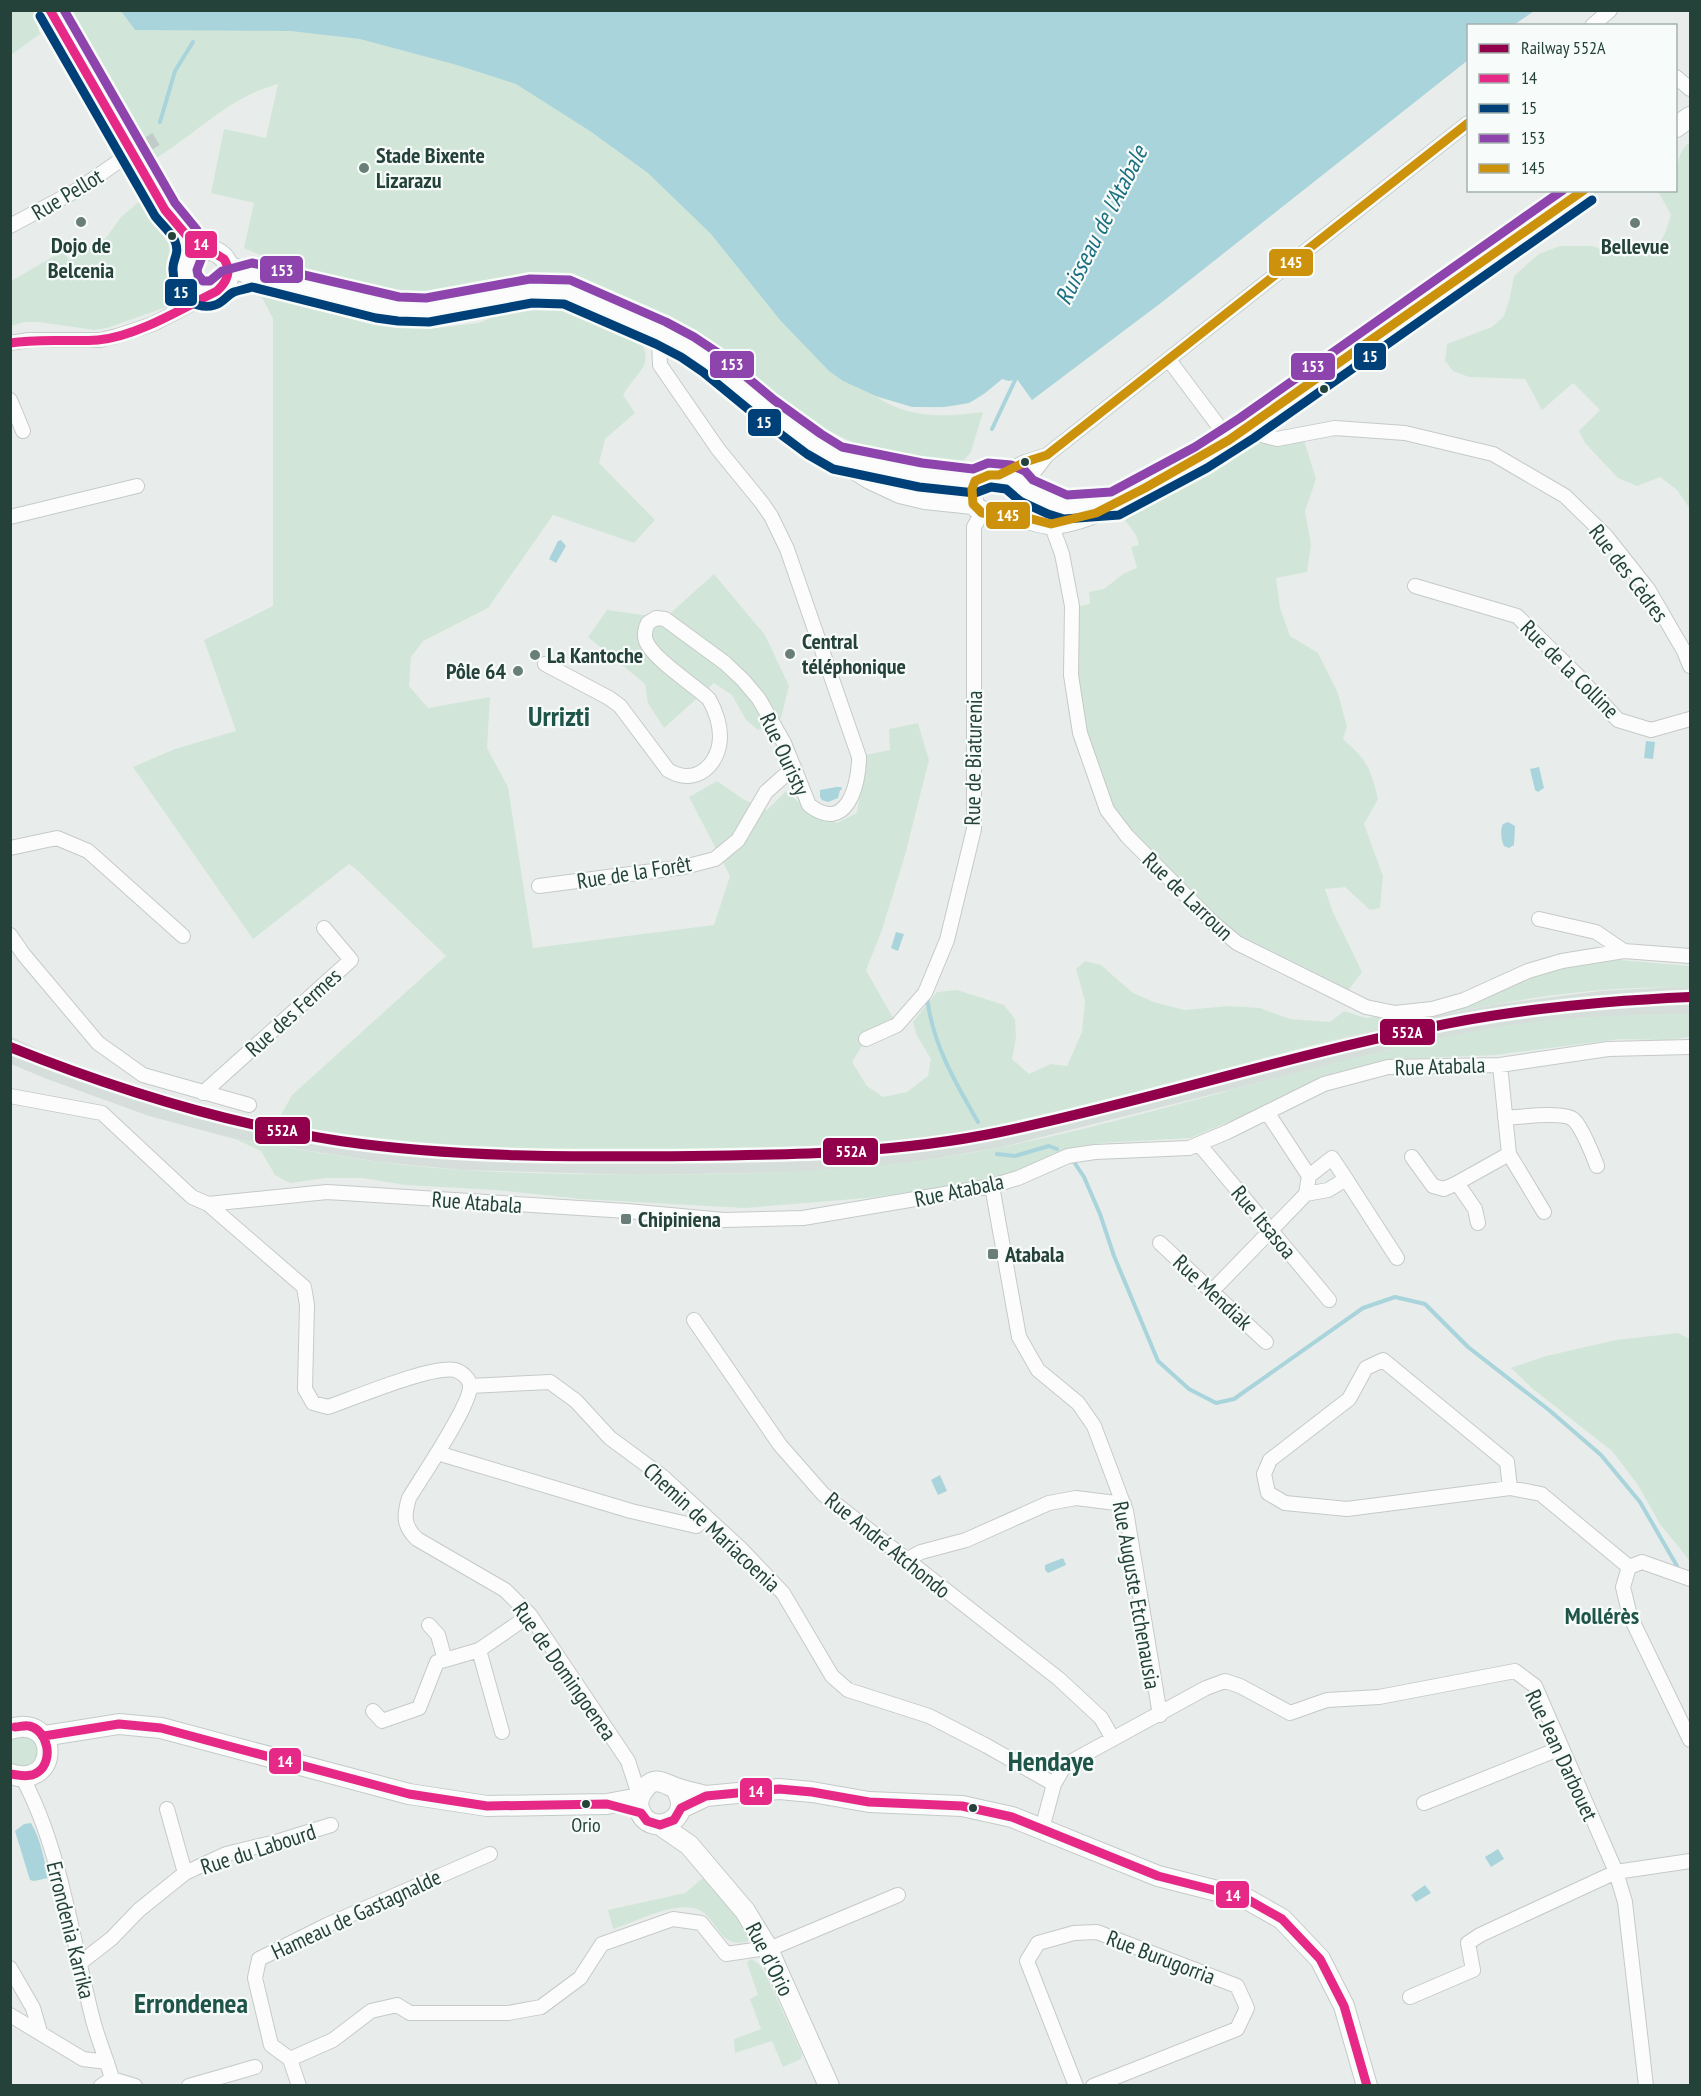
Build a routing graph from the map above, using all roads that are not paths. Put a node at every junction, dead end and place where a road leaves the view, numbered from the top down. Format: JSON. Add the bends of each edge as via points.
{"nodes":[{"id":1,"x":50,"y":10,"type":"edge"},
{"id":2,"x":1677,"y":78,"type":"edge"},
{"id":3,"x":1690,"y":89,"type":"edge"},
{"id":4,"x":1690,"y":117,"type":"edge"},
{"id":5,"x":1467,"y":124,"type":"edge"},
{"id":6,"x":1677,"y":126,"type":"edge"},
{"id":7,"x":122,"y":159,"type":"tunnel mouth"},
{"id":8,"x":1582,"y":192,"type":"edge"},
{"id":9,"x":10,"y":226,"type":"edge"},
{"id":10,"x":186,"y":235,"type":"junction"},
{"id":11,"x":209,"y":250,"type":"junction"},
{"id":12,"x":190,"y":257,"type":"junction"},
{"id":13,"x":186,"y":279,"type":"junction"},
{"id":14,"x":222,"y":280,"type":"junction"},
{"id":15,"x":171,"y":315,"type":"junction"},
{"id":16,"x":661,"y":333,"type":"junction"},
{"id":17,"x":10,"y":343,"type":"edge"},
{"id":18,"x":1169,"y":360,"type":"junction"},
{"id":19,"x":10,"y":400,"type":"edge"},
{"id":20,"x":1246,"y":428,"type":"junction"},
{"id":21,"x":23,"y":431,"type":"dead end"},
{"id":22,"x":1229,"y":440,"type":"junction"},
{"id":23,"x":1047,"y":455,"type":"junction"},
{"id":24,"x":838,"y":458,"type":"junction"},
{"id":25,"x":999,"y":475,"type":"junction"},
{"id":26,"x":975,"y":481,"type":"junction"},
{"id":27,"x":137,"y":486,"type":"dead end"},
{"id":28,"x":1030,"y":492,"type":"junction"},
{"id":29,"x":1114,"y":504,"type":"junction"},
{"id":30,"x":978,"y":508,"type":"junction"},
{"id":31,"x":1013,"y":514,"type":"junction"},
{"id":32,"x":10,"y":517,"type":"edge"},
{"id":33,"x":1051,"y":524,"type":"junction"},
{"id":34,"x":1415,"y":586,"type":"dead end"},
{"id":35,"x":545,"y":664,"type":"dead end"},
{"id":36,"x":1690,"y":666,"type":"edge"},
{"id":37,"x":1690,"y":719,"type":"edge"},
{"id":38,"x":794,"y":766,"type":"junction"},
{"id":39,"x":10,"y":848,"type":"edge"},
{"id":40,"x":539,"y":886,"type":"dead end"},
{"id":41,"x":1539,"y":919,"type":"dead end"},
{"id":42,"x":324,"y":928,"type":"dead end"},
{"id":43,"x":10,"y":935,"type":"edge"},
{"id":44,"x":183,"y":936,"type":"dead end"},
{"id":45,"x":1624,"y":951,"type":"junction"},
{"id":46,"x":1690,"y":956,"type":"edge"},
{"id":47,"x":866,"y":1039,"type":"dead end"},
{"id":48,"x":1690,"y":1047,"type":"edge"},
{"id":49,"x":1500,"y":1065,"type":"junction"},
{"id":50,"x":203,"y":1093,"type":"junction"},
{"id":51,"x":10,"y":1096,"type":"edge"},
{"id":52,"x":249,"y":1105,"type":"dead end"},
{"id":53,"x":1268,"y":1112,"type":"junction"},
{"id":54,"x":1505,"y":1118,"type":"junction"},
{"id":55,"x":1199,"y":1144,"type":"junction"},
{"id":56,"x":1509,"y":1154,"type":"junction"},
{"id":57,"x":1412,"y":1157,"type":"dead end"},
{"id":58,"x":1597,"y":1166,"type":"dead end"},
{"id":59,"x":1309,"y":1176,"type":"junction"},
{"id":60,"x":1346,"y":1179,"type":"junction"},
{"id":61,"x":1457,"y":1183,"type":"junction"},
{"id":62,"x":992,"y":1186,"type":"junction"},
{"id":63,"x":1306,"y":1194,"type":"junction"},
{"id":64,"x":208,"y":1204,"type":"junction"},
{"id":65,"x":1544,"y":1212,"type":"dead end"},
{"id":66,"x":1478,"y":1223,"type":"dead end"},
{"id":67,"x":1271,"y":1230,"type":"junction"},
{"id":68,"x":1160,"y":1243,"type":"dead end"},
{"id":69,"x":1397,"y":1258,"type":"dead end"},
{"id":70,"x":1212,"y":1292,"type":"junction"},
{"id":71,"x":1329,"y":1299,"type":"dead end"},
{"id":72,"x":694,"y":1320,"type":"dead end"},
{"id":73,"x":1266,"y":1342,"type":"dead end"},
{"id":74,"x":470,"y":1386,"type":"junction"},
{"id":75,"x":438,"y":1452,"type":"junction"},
{"id":76,"x":1510,"y":1488,"type":"junction"},
{"id":77,"x":1124,"y":1504,"type":"junction"},
{"id":78,"x":707,"y":1518,"type":"junction"},
{"id":79,"x":906,"y":1560,"type":"junction"},
{"id":80,"x":1629,"y":1567,"type":"junction"},
{"id":81,"x":1690,"y":1579,"type":"edge"},
{"id":82,"x":530,"y":1615,"type":"junction"},
{"id":83,"x":429,"y":1625,"type":"dead end"},
{"id":84,"x":479,"y":1650,"type":"junction"},
{"id":85,"x":445,"y":1660,"type":"junction"},
{"id":86,"x":373,"y":1710,"type":"dead end"},
{"id":87,"x":1160,"y":1715,"type":"junction"},
{"id":88,"x":10,"y":1729,"type":"edge"},
{"id":89,"x":502,"y":1732,"type":"dead end"},
{"id":90,"x":44,"y":1736,"type":"junction"},
{"id":91,"x":1113,"y":1739,"type":"junction"},
{"id":92,"x":1690,"y":1740,"type":"edge"},
{"id":93,"x":1561,"y":1748,"type":"junction"},
{"id":94,"x":628,"y":1761,"type":"junction"},
{"id":95,"x":16,"y":1775,"type":"edge"},
{"id":96,"x":656,"y":1782,"type":"junction"},
{"id":97,"x":1053,"y":1784,"type":"junction"},
{"id":98,"x":675,"y":1788,"type":"junction"},
{"id":99,"x":706,"y":1796,"type":"junction"},
{"id":100,"x":640,"y":1802,"type":"junction"},
{"id":101,"x":1424,"y":1803,"type":"dead end"},
{"id":102,"x":166,"y":1809,"type":"dead end"},
{"id":103,"x":680,"y":1811,"type":"junction"},
{"id":104,"x":331,"y":1825,"type":"dead end"},
{"id":105,"x":660,"y":1825,"type":"junction"},
{"id":106,"x":1042,"y":1829,"type":"junction"},
{"id":107,"x":689,"y":1845,"type":"junction"},
{"id":108,"x":490,"y":1854,"type":"dead end"},
{"id":109,"x":1690,"y":1861,"type":"edge"},
{"id":110,"x":1616,"y":1872,"type":"junction"},
{"id":111,"x":185,"y":1873,"type":"junction"},
{"id":112,"x":898,"y":1895,"type":"dead end"},
{"id":113,"x":767,"y":1947,"type":"junction"},
{"id":114,"x":80,"y":1963,"type":"junction"},
{"id":115,"x":10,"y":1968,"type":"edge"},
{"id":116,"x":1410,"y":1997,"type":"dead end"},
{"id":117,"x":10,"y":2015,"type":"edge"},
{"id":118,"x":40,"y":2032,"type":"junction"},
{"id":119,"x":290,"y":2059,"type":"junction"},
{"id":120,"x":107,"y":2062,"type":"junction"},
{"id":121,"x":255,"y":2067,"type":"dead end"},
{"id":122,"x":109,"y":2083,"type":"edge"},
{"id":123,"x":135,"y":2085,"type":"edge"},
{"id":124,"x":189,"y":2085,"type":"edge"},
{"id":125,"x":299,"y":2085,"type":"edge"},
{"id":126,"x":829,"y":2085,"type":"edge"},
{"id":127,"x":1076,"y":2085,"type":"edge"},
{"id":128,"x":1093,"y":2085,"type":"edge"},
{"id":129,"x":1367,"y":2085,"type":"edge"},
{"id":130,"x":1646,"y":2085,"type":"edge"}],
"edges":[{"from":1,"to":10,"type":"main road","bridge":true,"via":[[165,210]]},
{"from":2,"to":3,"type":"street"},
{"from":4,"to":6,"type":"main road"},
{"from":5,"to":18,"type":"street"},
{"from":7,"to":9,"type":"street","name":"Rue Pellot","via":[[79,189]]},
{"from":8,"to":20,"type":"main road"},
{"from":10,"to":11,"type":"main road"},
{"from":10,"to":12,"type":"main road"},
{"from":11,"to":12,"type":"main road"},
{"from":11,"to":14,"type":"main road","via":[[220,255]]},
{"from":12,"to":13,"type":"main road"},
{"from":13,"to":14,"type":"main road","via":[[193,289],[205,294]]},
{"from":13,"to":15,"type":"street"},
{"from":14,"to":15,"type":"street"},
{"from":14,"to":16,"type":"main road","via":[[252,275],[398,309],[444,308],[531,291],[567,292]]},
{"from":15,"to":17,"type":"street","via":[[100,340]]},
{"from":16,"to":24,"type":"main road","via":[[710,362],[767,409]]},
{"from":16,"to":38,"type":"street","name":"Rue Ouristy","via":[[660,365],[718,449],[771,516],[787,549],[859,757],[859,773],[849,802],[841,811],[818,812],[809,805]]},
{"from":18,"to":22,"type":"street"},
{"from":18,"to":23,"type":"street"},
{"from":19,"to":21,"type":"street"},
{"from":20,"to":22,"type":"main road"},
{"from":20,"to":36,"type":"street","name":"Rue des Cèdres","via":[[1277,439],[1335,428],[1405,433],[1493,454],[1565,496],[1606,536],[1648,589]]},
{"from":22,"to":29,"type":"main road"},
{"from":23,"to":25,"type":"street"},
{"from":23,"to":28,"type":"street"},
{"from":24,"to":26,"type":"main road","via":[[920,475]]},
{"from":24,"to":30,"type":"main road","via":[[900,493]]},
{"from":25,"to":26,"type":"main road"},
{"from":25,"to":28,"type":"main road","via":[[1018,481]]},
{"from":26,"to":30,"type":"main road","via":[[972,489]]},
{"from":27,"to":32,"type":"street"},
{"from":28,"to":29,"type":"main road","via":[[1066,507]]},
{"from":28,"to":31,"type":"main road"},
{"from":28,"to":33,"type":"street","name":"Rue de Larroun"},
{"from":29,"to":33,"type":"main road","via":[[1081,518]]},
{"from":30,"to":31,"type":"main road","via":[[1005,516]]},
{"from":30,"to":47,"type":"street","name":"Rue de Biaturenia","via":[[974,527],[974,829],[947,940],[926,993],[897,1025]]},
{"from":31,"to":33,"type":"main road"},
{"from":33,"to":45,"type":"street","name":"Rue de Larroun","via":[[1062,554],[1072,606],[1071,675],[1080,733],[1107,810],[1127,836],[1237,943],[1366,1007],[1395,1013],[1464,1000],[1528,971],[1562,961]]},
{"from":34,"to":37,"type":"street","name":"Rue de la Colline","via":[[1517,616],[1617,720],[1650,730]]},
{"from":35,"to":38,"type":"street","name":"Rue Ouristy","via":[[620,706],[668,770],[677,776],[694,775],[713,762],[720,729],[709,699],[646,642],[648,623],[656,618],[665,619],[743,680],[772,721]]},
{"from":38,"to":40,"type":"street","name":"Rue de la Forêt","via":[[766,792],[738,840],[715,859],[684,867]]},
{"from":39,"to":44,"type":"street","via":[[57,838],[88,851]]},
{"from":41,"to":45,"type":"street","via":[[1596,932]]},
{"from":42,"to":50,"type":"street","name":"Rue des Fermes","via":[[351,960]]},
{"from":43,"to":50,"type":"street","via":[[98,1043],[143,1074]]},
{"from":45,"to":46,"type":"street","name":"Rue de Larroun"},
{"from":48,"to":49,"type":"street","name":"Rue Atabala","via":[[1608,1049]]},
{"from":49,"to":53,"type":"street","name":"Rue Atabala","via":[[1388,1067],[1323,1084]]},
{"from":49,"to":54,"type":"street"},
{"from":50,"to":52,"type":"street"},
{"from":51,"to":64,"type":"street","via":[[102,1113],[192,1197]]},
{"from":53,"to":55,"type":"street","name":"Rue Atabala"},
{"from":53,"to":59,"type":"street"},
{"from":54,"to":56,"type":"street"},
{"from":54,"to":58,"type":"street","via":[[1565,1115],[1574,1119]]},
{"from":55,"to":62,"type":"street","name":"Rue Atabala","via":[[1189,1148],[1068,1156]]},
{"from":55,"to":67,"type":"street","name":"Rue Itsasoa"},
{"from":56,"to":61,"type":"street"},
{"from":56,"to":65,"type":"street"},
{"from":57,"to":61,"type":"street","via":[[1433,1186],[1444,1188]]},
{"from":59,"to":60,"type":"street","via":[[1332,1158]]},
{"from":59,"to":63,"type":"street"},
{"from":60,"to":63,"type":"street","via":[[1328,1190]]},
{"from":60,"to":69,"type":"street"},
{"from":61,"to":66,"type":"street","via":[[1475,1209]]},
{"from":62,"to":64,"type":"street","name":"Rue Atabala","via":[[804,1218],[724,1220],[327,1192]]},
{"from":62,"to":77,"type":"street","name":"Rue Auguste Etchenausia","via":[[1019,1337],[1038,1370],[1077,1403],[1094,1426]]},
{"from":63,"to":67,"type":"street"},
{"from":64,"to":74,"type":"street","via":[[304,1287],[305,1389],[313,1403],[328,1407],[427,1373],[455,1370],[466,1376]]},
{"from":67,"to":70,"type":"street"},
{"from":67,"to":71,"type":"street","name":"Rue Itsasoa"},
{"from":68,"to":70,"type":"street","name":"Rue Mendiak"},
{"from":70,"to":73,"type":"street","name":"Rue Mendiak"},
{"from":72,"to":79,"type":"street","name":"Rue André Atchondo","via":[[780,1445],[823,1494]]},
{"from":74,"to":75,"type":"street","name":"Rue de Domingoenea","via":[[464,1408]]},
{"from":74,"to":78,"type":"street","name":"Chemin de Mariacoenia","via":[[550,1382],[576,1401],[610,1438],[663,1477]]},
{"from":75,"to":78,"type":"street","via":[[631,1511],[696,1526]]},
{"from":75,"to":82,"type":"street","name":"Rue de Domingoenea","via":[[409,1498],[405,1523],[410,1532],[505,1590]]},
{"from":76,"to":76,"type":"street","via":[[1507,1462],[1383,1360],[1366,1368],[1349,1400],[1270,1461],[1264,1474],[1268,1493],[1285,1503],[1347,1509]]},
{"from":76,"to":80,"type":"street","via":[[1541,1494]]},
{"from":77,"to":79,"type":"street","via":[[1076,1498],[1049,1503],[966,1540]]},
{"from":77,"to":87,"type":"street","name":"Rue Auguste Etchenausia"},
{"from":78,"to":97,"type":"street","name":"Chemin de Mariacoenia","via":[[783,1593],[832,1676],[848,1690],[928,1716]]},
{"from":79,"to":91,"type":"street","name":"Rue André Atchondo","via":[[1059,1679],[1101,1718]]},
{"from":80,"to":81,"type":"street","via":[[1642,1562]]},
{"from":80,"to":92,"type":"street","via":[[1623,1587],[1630,1616]]},
{"from":82,"to":84,"type":"street"},
{"from":82,"to":94,"type":"street","name":"Rue de Domingoenea"},
{"from":83,"to":85,"type":"street","via":[[438,1635]]},
{"from":84,"to":85,"type":"street"},
{"from":84,"to":89,"type":"street"},
{"from":85,"to":86,"type":"street","via":[[437,1662],[419,1708],[382,1721]]},
{"from":87,"to":91,"type":"street"},
{"from":87,"to":93,"type":"street","name":"Rue Jean Darbouet","via":[[1225,1681],[1290,1713],[1327,1700],[1379,1697],[1515,1671],[1535,1686]]},
{"from":88,"to":90,"type":"main road","via":[[33,1728]]},
{"from":90,"to":95,"type":"main road","via":[[48,1758],[42,1768],[33,1775]]},
{"from":90,"to":100,"type":"main road","via":[[119,1724],[161,1728],[409,1794],[487,1806]]},
{"from":91,"to":97,"type":"street","via":[[1065,1765]]},
{"from":93,"to":101,"type":"street"},
{"from":93,"to":110,"type":"street","name":"Rue Jean Darbouet"},
{"from":94,"to":96,"type":"street","name":"Rue de Domingoenea"},
{"from":94,"to":100,"type":"street","name":"Rue de Domingoenea"},
{"from":95,"to":114,"type":"street","name":"Errondenia Karrika","via":[[33,1798]]},
{"from":96,"to":98,"type":"main road","via":[[663,1781]]},
{"from":96,"to":100,"type":"main road","via":[[646,1786]]},
{"from":97,"to":106,"type":"street"},
{"from":98,"to":99,"type":"main road"},
{"from":98,"to":103,"type":"main road","via":[[680,1794]]},
{"from":99,"to":103,"type":"main road"},
{"from":99,"to":106,"type":"main road","via":[[779,1789],[869,1802],[962,1806],[1012,1817]]},
{"from":100,"to":105,"type":"main road","via":[[647,1821]]},
{"from":102,"to":111,"type":"street","name":"Rue du Labourd"},
{"from":103,"to":105,"type":"main road","via":[[674,1820]]},
{"from":103,"to":107,"type":"main road","name":"Rue d'Orio"},
{"from":104,"to":111,"type":"street","name":"Rue du Labourd","via":[[226,1854]]},
{"from":105,"to":107,"type":"main road","name":"Rue d'Orio"},
{"from":106,"to":129,"type":"main road","via":[[1158,1876],[1245,1898],[1282,1919],[1320,1959],[1344,2006]]},
{"from":107,"to":113,"type":"main road","name":"Rue d'Orio","via":[[745,1911]]},
{"from":108,"to":119,"type":"street","name":"Hameau de Gastagnalde","via":[[259,1959],[255,1978],[271,2045]]},
{"from":109,"to":110,"type":"street"},
{"from":110,"to":116,"type":"street","via":[[1480,1935],[1468,1943],[1473,1970]]},
{"from":110,"to":130,"type":"street","name":"Rue Jean Darbouet","via":[[1625,1902]]},
{"from":111,"to":114,"type":"street","name":"Rue du Labourd"},
{"from":112,"to":113,"type":"street"},
{"from":113,"to":119,"type":"street","via":[[726,1954],[700,1923],[674,1919],[602,1944],[580,1978],[541,2007],[508,2013],[410,2013],[397,2005],[371,2011],[333,2040]]},
{"from":113,"to":126,"type":"main road","name":"Rue d'Orio"},
{"from":114,"to":120,"type":"street","name":"Errondenia Karrika","via":[[94,2026]]},
{"from":115,"to":118,"type":"street","via":[[33,2008]]},
{"from":117,"to":118,"type":"street"},
{"from":118,"to":120,"type":"street","via":[[83,2059]]},
{"from":119,"to":125,"type":"street"},
{"from":120,"to":122,"type":"street","name":"Errondenia Karrika"},
{"from":121,"to":124,"type":"street"},
{"from":122,"to":123,"type":"street"},
{"from":127,"to":128,"type":"street","name":"Rue Burugorria","via":[[1027,1961],[1038,1944],[1074,1933],[1097,1932],[1237,1986],[1247,2008],[1238,2029]]}]}
